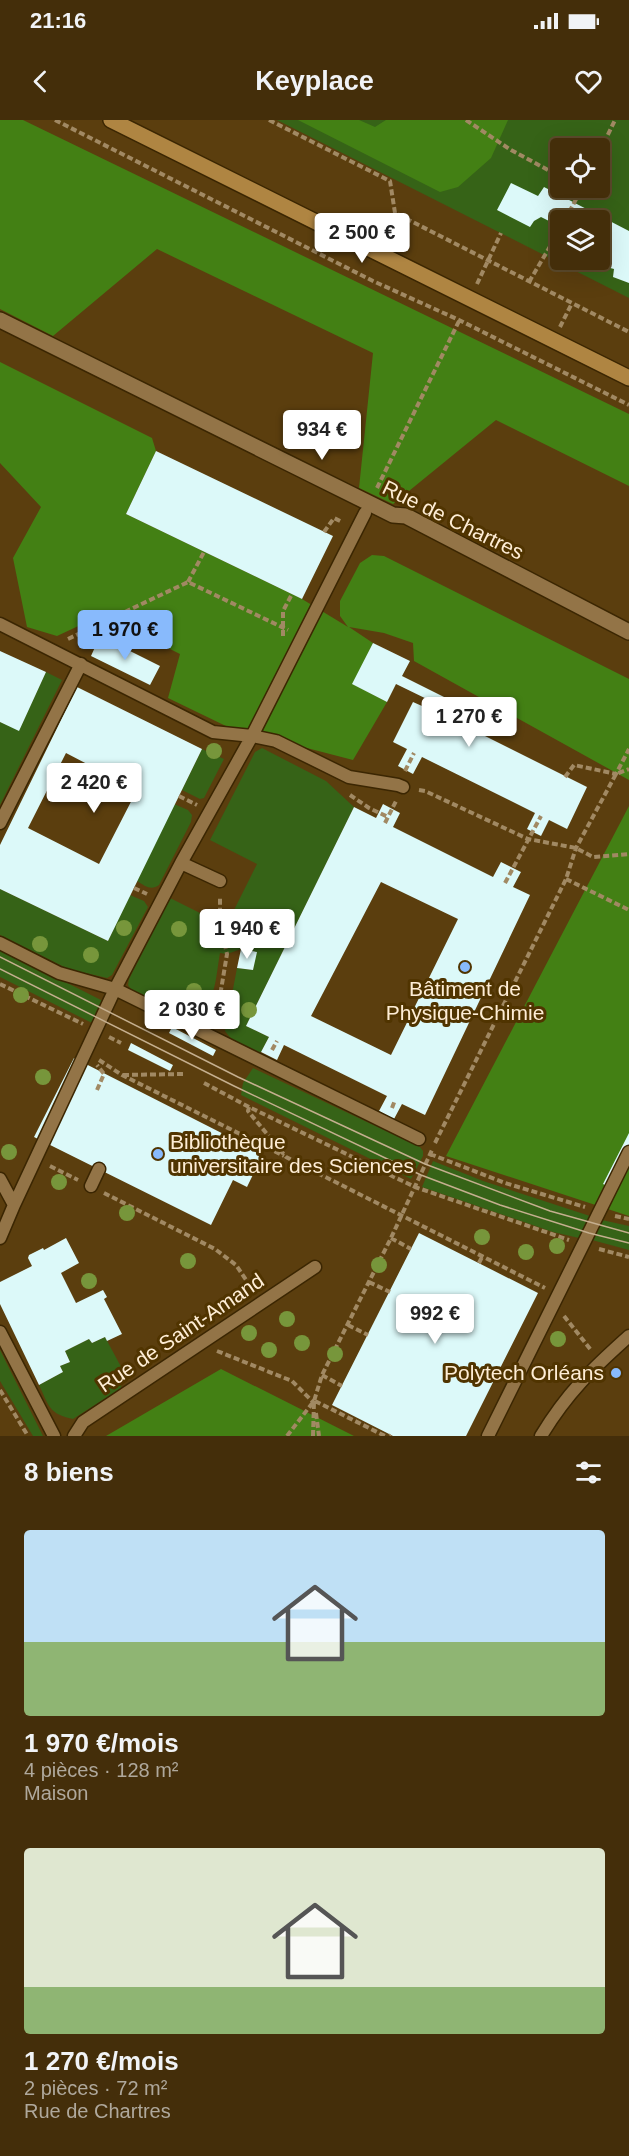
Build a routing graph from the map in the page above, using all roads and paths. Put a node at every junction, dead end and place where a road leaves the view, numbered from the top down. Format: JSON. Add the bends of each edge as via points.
{"nodes":[{"id":1,"x":55,"y":120,"type":"edge"},
{"id":2,"x":111,"y":120,"type":"edge"},
{"id":3,"x":269,"y":120,"type":"edge"},
{"id":4,"x":466,"y":120,"type":"edge"},
{"id":5,"x":615,"y":120,"type":"edge"},
{"id":6,"x":606,"y":138,"type":"edge"},
{"id":7,"x":550,"y":171,"type":"edge"},
{"id":8,"x":501,"y":233,"type":"dead end"},
{"id":9,"x":550,"y":247,"type":"edge"},
{"id":10,"x":488,"y":261,"type":"junction"},
{"id":11,"x":529,"y":282,"type":"junction"},
{"id":12,"x":475,"y":287,"type":"dead end"},
{"id":13,"x":572,"y":303,"type":"junction"},
{"id":14,"x":464,"y":311,"type":"dead end"},
{"id":15,"x":0,"y":320,"type":"edge"},
{"id":16,"x":459,"y":320,"type":"junction"},
{"id":17,"x":558,"y":330,"type":"dead end"},
{"id":18,"x":629,"y":332,"type":"edge"},
{"id":19,"x":629,"y":378,"type":"edge"},
{"id":20,"x":629,"y":405,"type":"edge"},
{"id":21,"x":374,"y":494,"type":"dead end"},
{"id":22,"x":365,"y":513,"type":"dead end"},
{"id":23,"x":204,"y":552,"type":"dead end"},
{"id":24,"x":188,"y":582,"type":"junction"},
{"id":25,"x":0,"y":624,"type":"edge"},
{"id":26,"x":629,"y":632,"type":"edge"},
{"id":27,"x":303,"y":636,"type":"junction"},
{"id":28,"x":49,"y":648,"type":"junction"},
{"id":29,"x":81,"y":664,"type":"junction"},
{"id":30,"x":252,"y":735,"type":"junction"},
{"id":31,"x":629,"y":749,"type":"edge"},
{"id":32,"x":414,"y":753,"type":"dead end"},
{"id":33,"x":629,"y":769,"type":"edge"},
{"id":34,"x":405,"y":770,"type":"dead end"},
{"id":35,"x":616,"y":774,"type":"junction"},
{"id":36,"x":565,"y":777,"type":"dead end"},
{"id":37,"x":403,"y":788,"type":"joint"},
{"id":38,"x":392,"y":809,"type":"dead end"},
{"id":39,"x":541,"y":816,"type":"dead end"},
{"id":40,"x":0,"y":823,"type":"edge"},
{"id":41,"x":385,"y":823,"type":"dead end"},
{"id":42,"x":528,"y":839,"type":"junction"},
{"id":43,"x":576,"y":848,"type":"junction"},
{"id":44,"x":629,"y":854,"type":"edge"},
{"id":45,"x":181,"y":863,"type":"junction"},
{"id":46,"x":566,"y":879,"type":"junction"},
{"id":47,"x":220,"y":882,"type":"joint"},
{"id":48,"x":505,"y":883,"type":"dead end"},
{"id":49,"x":629,"y":910,"type":"edge"},
{"id":50,"x":0,"y":943,"type":"edge"},
{"id":51,"x":0,"y":984,"type":"edge"},
{"id":52,"x":115,"y":989,"type":"junction"},
{"id":53,"x":97,"y":1031,"type":"junction"},
{"id":54,"x":213,"y":1039,"type":"junction"},
{"id":55,"x":277,"y":1041,"type":"dead end"},
{"id":56,"x":272,"y":1051,"type":"dead end"},
{"id":57,"x":86,"y":1053,"type":"junction"},
{"id":58,"x":104,"y":1074,"type":"dead end"},
{"id":59,"x":184,"y":1074,"type":"dead end"},
{"id":60,"x":122,"y":1075,"type":"junction"},
{"id":61,"x":204,"y":1083,"type":"dead end"},
{"id":62,"x":97,"y":1090,"type":"dead end"},
{"id":63,"x":395,"y":1101,"type":"dead end"},
{"id":64,"x":249,"y":1107,"type":"junction"},
{"id":65,"x":391,"y":1110,"type":"dead end"},
{"id":66,"x":419,"y":1139,"type":"dead end"},
{"id":67,"x":629,"y":1152,"type":"edge"},
{"id":68,"x":430,"y":1154,"type":"junction"},
{"id":69,"x":287,"y":1158,"type":"junction"},
{"id":70,"x":36,"y":1159,"type":"junction"},
{"id":71,"x":99,"y":1169,"type":"dead end"},
{"id":72,"x":0,"y":1179,"type":"edge"},
{"id":73,"x":91,"y":1186,"type":"junction"},
{"id":74,"x":415,"y":1187,"type":"junction"},
{"id":75,"x":14,"y":1205,"type":"junction"},
{"id":76,"x":599,"y":1212,"type":"junction"},
{"id":77,"x":402,"y":1217,"type":"junction"},
{"id":78,"x":629,"y":1219,"type":"edge"},
{"id":79,"x":0,"y":1238,"type":"edge"},
{"id":80,"x":391,"y":1239,"type":"junction"},
{"id":81,"x":583,"y":1245,"type":"junction"},
{"id":82,"x":411,"y":1249,"type":"dead end"},
{"id":83,"x":482,"y":1257,"type":"junction"},
{"id":84,"x":629,"y":1257,"type":"edge"},
{"id":85,"x":478,"y":1263,"type":"dead end"},
{"id":86,"x":315,"y":1267,"type":"dead end"},
{"id":87,"x":369,"y":1282,"type":"junction"},
{"id":88,"x":390,"y":1292,"type":"dead end"},
{"id":89,"x":558,"y":1294,"type":"junction"},
{"id":90,"x":262,"y":1303,"type":"junction"},
{"id":91,"x":348,"y":1325,"type":"junction"},
{"id":92,"x":0,"y":1332,"type":"edge"},
{"id":93,"x":368,"y":1335,"type":"dead end"},
{"id":94,"x":629,"y":1336,"type":"edge"},
{"id":95,"x":201,"y":1344,"type":"junction"},
{"id":96,"x":601,"y":1362,"type":"junction"},
{"id":97,"x":322,"y":1375,"type":"junction"},
{"id":98,"x":342,"y":1386,"type":"dead end"},
{"id":99,"x":0,"y":1390,"type":"edge"},
{"id":100,"x":314,"y":1401,"type":"junction"},
{"id":101,"x":28,"y":1436,"type":"edge"},
{"id":102,"x":54,"y":1436,"type":"edge"},
{"id":103,"x":74,"y":1436,"type":"edge"},
{"id":104,"x":287,"y":1436,"type":"edge"},
{"id":105,"x":313,"y":1436,"type":"edge"},
{"id":106,"x":319,"y":1436,"type":"edge"},
{"id":107,"x":388,"y":1436,"type":"edge"},
{"id":108,"x":488,"y":1436,"type":"edge"},
{"id":109,"x":541,"y":1436,"type":"edge"}],
"edges":[{"from":1,"to":16,"type":"path","via":[[373,281]]},
{"from":2,"to":19,"type":"main road"},
{"from":3,"to":10,"type":"path","via":[[390,181],[395,213]]},
{"from":4,"to":7,"type":"path"},
{"from":5,"to":6,"type":"path"},
{"from":8,"to":10,"type":"path"},
{"from":9,"to":11,"type":"path"},
{"from":10,"to":11,"type":"path"},
{"from":10,"to":12,"type":"path"},
{"from":11,"to":13,"type":"path"},
{"from":13,"to":17,"type":"path"},
{"from":13,"to":18,"type":"path"},
{"from":14,"to":16,"type":"path"},
{"from":15,"to":26,"type":"street","name":"Rue de Chartres","via":[[393,515],[406,516]]},
{"from":16,"to":20,"type":"path"},
{"from":16,"to":21,"type":"path"},
{"from":22,"to":27,"type":"lane"},
{"from":23,"to":24,"type":"path"},
{"from":24,"to":27,"type":"path"},
{"from":24,"to":28,"type":"path"},
{"from":25,"to":28,"type":"lane"},
{"from":27,"to":30,"type":"lane"},
{"from":28,"to":29,"type":"lane"},
{"from":29,"to":30,"type":"lane","via":[[213,732]]},
{"from":29,"to":40,"type":"lane"},
{"from":30,"to":37,"type":"lane","via":[[276,741],[350,777]]},
{"from":30,"to":45,"type":"lane"},
{"from":31,"to":35,"type":"path"},
{"from":32,"to":34,"type":"path"},
{"from":33,"to":35,"type":"path"},
{"from":35,"to":36,"type":"path","via":[[574,765]]},
{"from":35,"to":43,"type":"path"},
{"from":37,"to":42,"type":"path","via":[[425,791]]},
{"from":38,"to":41,"type":"path"},
{"from":39,"to":42,"type":"path"},
{"from":42,"to":43,"type":"path"},
{"from":42,"to":48,"type":"path"},
{"from":43,"to":44,"type":"path","via":[[593,857]]},
{"from":43,"to":46,"type":"path"},
{"from":45,"to":47,"type":"lane"},
{"from":45,"to":52,"type":"lane"},
{"from":46,"to":49,"type":"path"},
{"from":46,"to":68,"type":"path"},
{"from":47,"to":54,"type":"path","via":[[220,924],[227,954]]},
{"from":50,"to":52,"type":"lane","via":[[58,973]]},
{"from":51,"to":53,"type":"path"},
{"from":52,"to":53,"type":"lane"},
{"from":52,"to":54,"type":"lane"},
{"from":53,"to":57,"type":"lane"},
{"from":54,"to":66,"type":"lane"},
{"from":55,"to":56,"type":"path"},
{"from":57,"to":60,"type":"path"},
{"from":57,"to":70,"type":"lane"},
{"from":58,"to":62,"type":"path"},
{"from":59,"to":60,"type":"path"},
{"from":60,"to":69,"type":"path"},
{"from":61,"to":64,"type":"path"},
{"from":63,"to":65,"type":"path"},
{"from":64,"to":69,"type":"path"},
{"from":64,"to":74,"type":"path"},
{"from":67,"to":76,"type":"lane"},
{"from":68,"to":74,"type":"path"},
{"from":68,"to":76,"type":"path","via":[[505,1183]]},
{"from":69,"to":77,"type":"path"},
{"from":70,"to":73,"type":"path"},
{"from":70,"to":75,"type":"lane"},
{"from":71,"to":73,"type":"lane"},
{"from":72,"to":75,"type":"lane"},
{"from":73,"to":90,"type":"path","via":[[215,1249],[236,1265]]},
{"from":74,"to":77,"type":"path"},
{"from":74,"to":81,"type":"path"},
{"from":75,"to":79,"type":"lane"},
{"from":76,"to":78,"type":"path"},
{"from":76,"to":81,"type":"lane"},
{"from":77,"to":80,"type":"path"},
{"from":77,"to":83,"type":"path"},
{"from":80,"to":82,"type":"path"},
{"from":80,"to":87,"type":"path"},
{"from":81,"to":84,"type":"path"},
{"from":81,"to":89,"type":"lane"},
{"from":83,"to":85,"type":"path"},
{"from":83,"to":89,"type":"path"},
{"from":86,"to":90,"type":"lane","name":"Rue de Saint-Amand"},
{"from":87,"to":88,"type":"path"},
{"from":87,"to":91,"type":"path"},
{"from":89,"to":96,"type":"path","via":[[564,1317]]},
{"from":89,"to":108,"type":"lane"},
{"from":90,"to":95,"type":"lane","name":"Rue de Saint-Amand"},
{"from":91,"to":93,"type":"path"},
{"from":91,"to":97,"type":"path"},
{"from":92,"to":102,"type":"lane"},
{"from":94,"to":96,"type":"lane"},
{"from":95,"to":100,"type":"path","via":[[292,1381]]},
{"from":95,"to":103,"type":"lane","name":"Rue de Saint-Amand","via":[[83,1422]]},
{"from":96,"to":109,"type":"lane","via":[[559,1407]]},
{"from":97,"to":98,"type":"path"},
{"from":97,"to":100,"type":"path"},
{"from":99,"to":101,"type":"path"},
{"from":100,"to":104,"type":"path"},
{"from":100,"to":105,"type":"path"},
{"from":100,"to":106,"type":"path"},
{"from":100,"to":107,"type":"path"}]}
